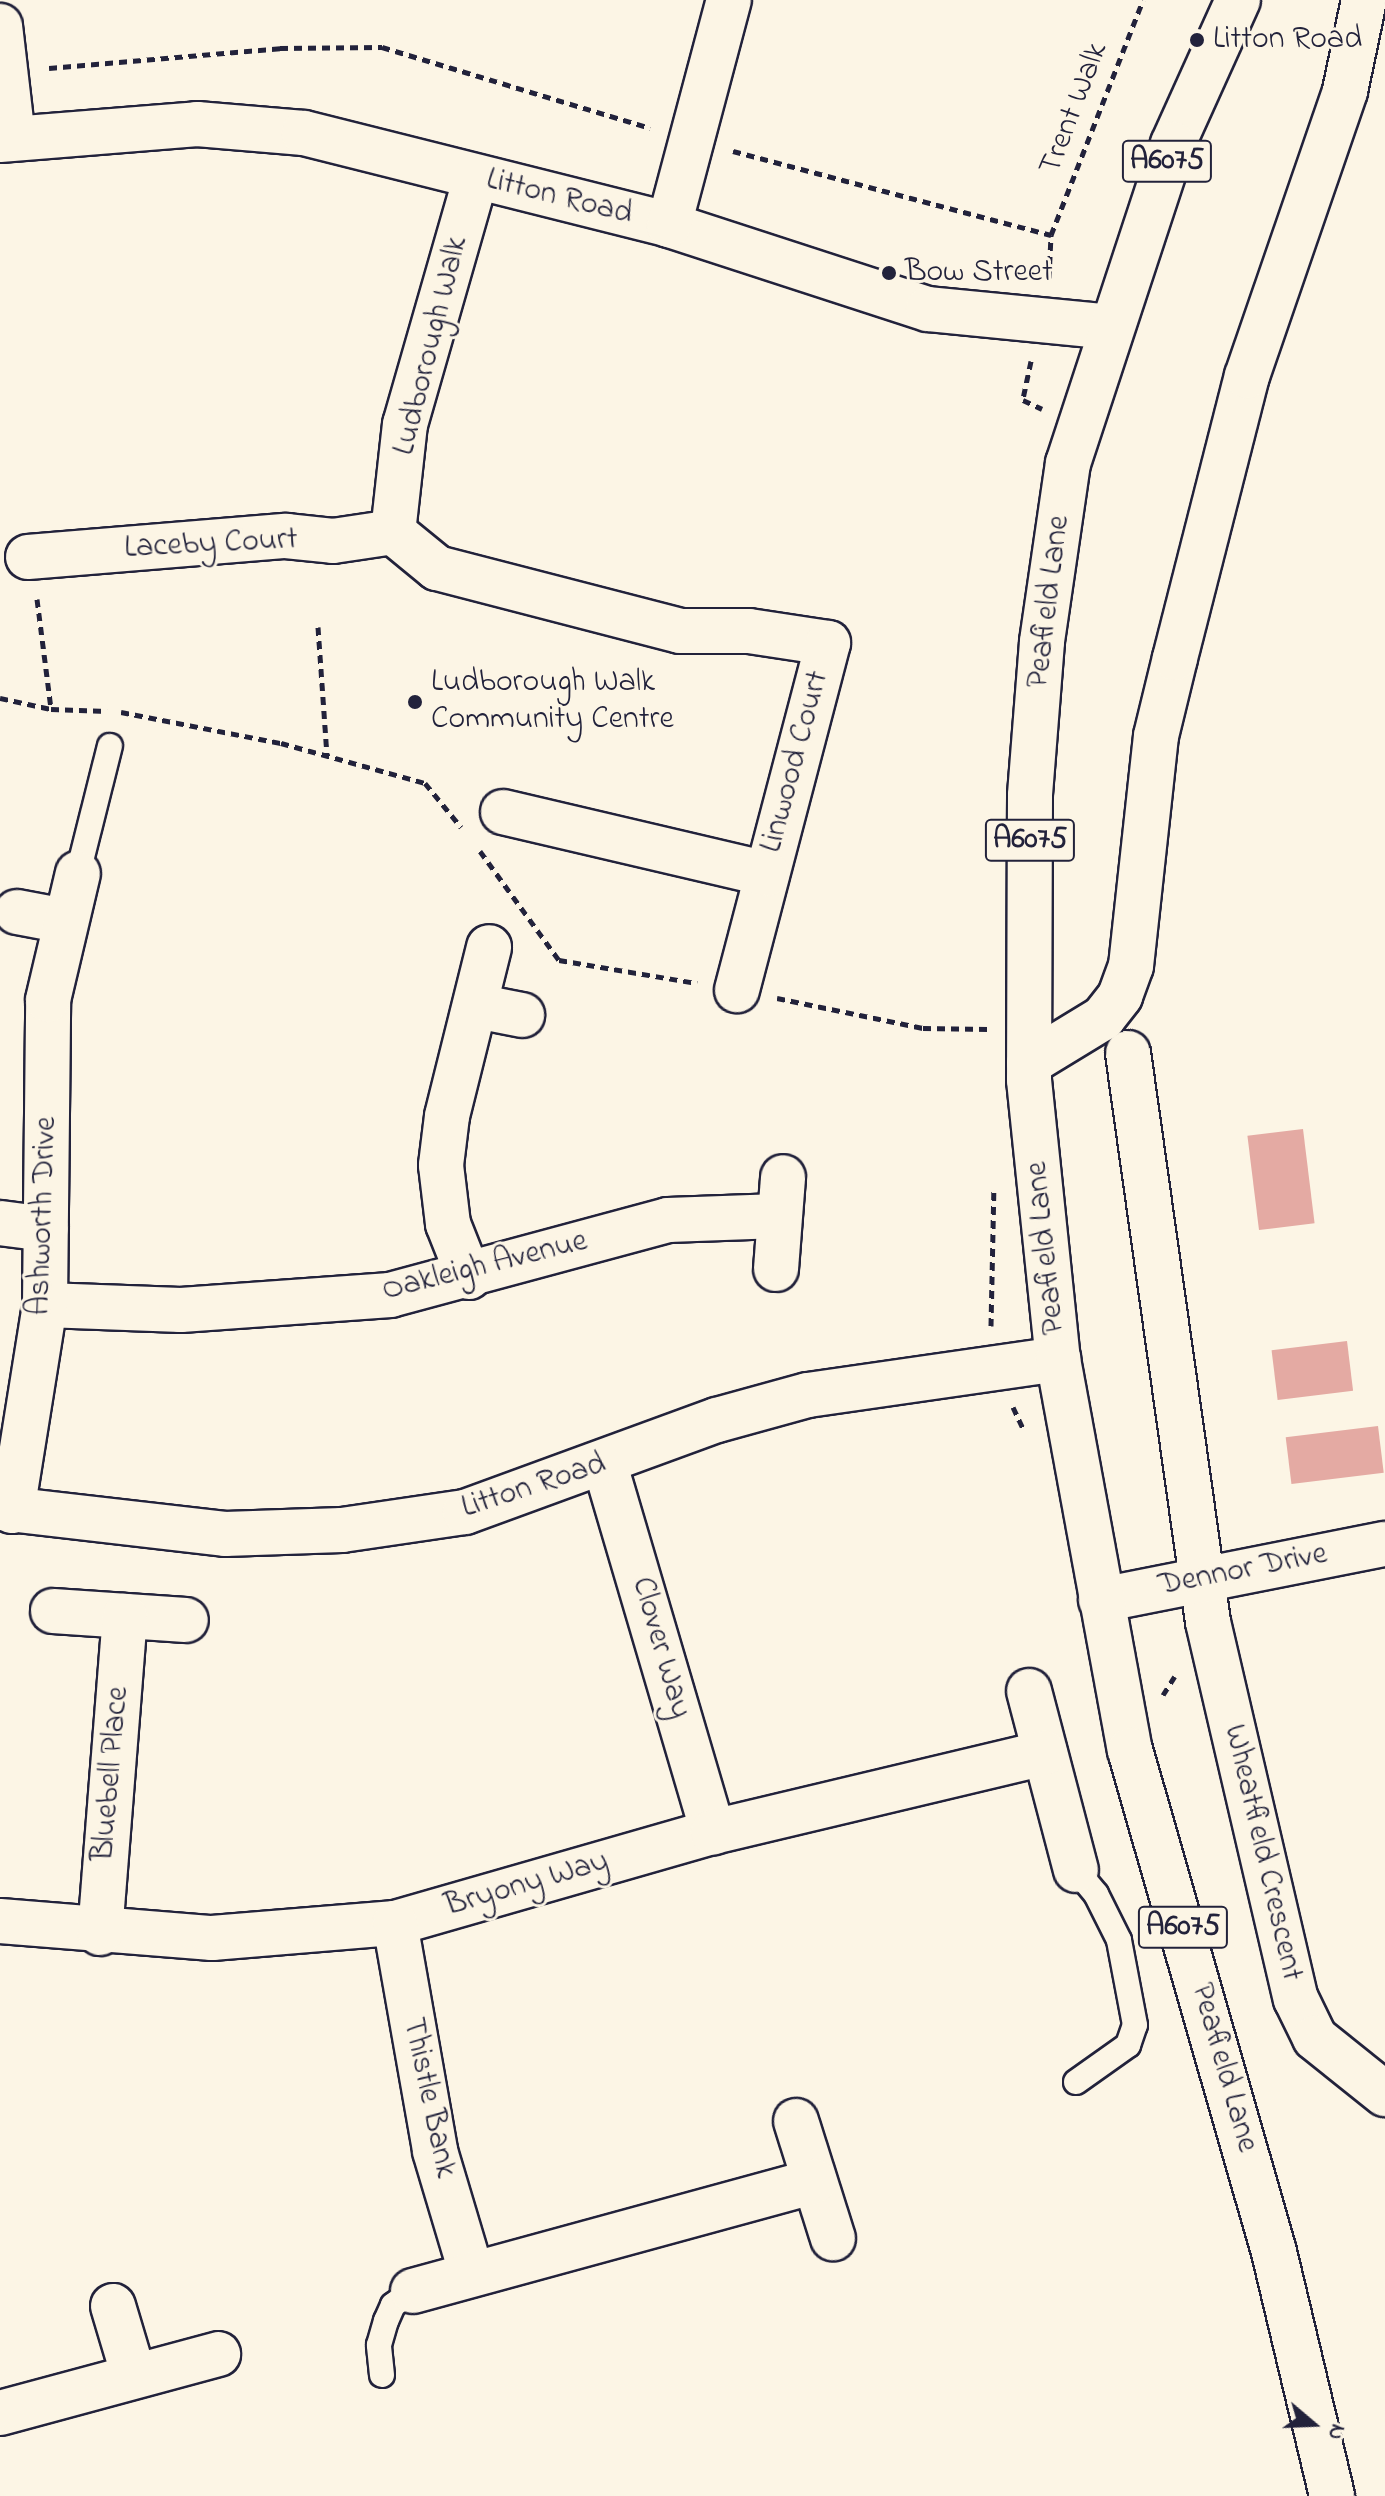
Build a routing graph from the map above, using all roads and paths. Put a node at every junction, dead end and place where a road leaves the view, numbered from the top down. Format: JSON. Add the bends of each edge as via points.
{"nodes":[{"id":1,"x":729,"y":0,"type":"edge"},
{"id":2,"x":1143,"y":0,"type":"edge"},
{"id":3,"x":1238,"y":0,"type":"edge"},
{"id":4,"x":1365,"y":6,"type":"edge"},
{"id":5,"x":0,"y":26,"type":"edge"},
{"id":6,"x":5,"y":71,"type":"junction"},
{"id":7,"x":6,"y":139,"type":"edge"},
{"id":8,"x":688,"y":139,"type":"junction"},
{"id":9,"x":476,"y":177,"type":"junction"},
{"id":10,"x":669,"y":225,"type":"junction"},
{"id":11,"x":1110,"y":327,"type":"junction"},
{"id":12,"x":393,"y":532,"type":"junction"},
{"id":13,"x":32,"y":574,"type":"joint"},
{"id":14,"x":318,"y":627,"type":"dead end"},
{"id":15,"x":0,"y":698,"type":"edge"},
{"id":16,"x":51,"y":709,"type":"junction"},
{"id":17,"x":110,"y":746,"type":"dead end"},
{"id":18,"x":327,"y":756,"type":"junction"},
{"id":19,"x":486,"y":824,"type":"joint"},
{"id":20,"x":478,"y":847,"type":"dead end"},
{"id":21,"x":78,"y":873,"type":"joint"},
{"id":22,"x":767,"y":874,"type":"junction"},
{"id":23,"x":9,"y":910,"type":"edge"},
{"id":24,"x":65,"y":921,"type":"junction"},
{"id":25,"x":489,"y":947,"type":"dead end"},
{"id":26,"x":737,"y":990,"type":"junction"},
{"id":27,"x":476,"y":1006,"type":"junction"},
{"id":28,"x":522,"y":1015,"type":"dead end"},
{"id":29,"x":1029,"y":1046,"type":"junction"},
{"id":30,"x":1128,"y":1053,"type":"dead end"},
{"id":31,"x":0,"y":1223,"type":"edge"},
{"id":32,"x":46,"y":1229,"type":"junction"},
{"id":33,"x":776,"y":1269,"type":"dead end"},
{"id":34,"x":469,"y":1277,"type":"junction"},
{"id":35,"x":45,"y":1305,"type":"junction"},
{"id":36,"x":1058,"y":1359,"type":"junction"},
{"id":37,"x":605,"y":1465,"type":"junction"},
{"id":38,"x":6,"y":1510,"type":"edge"},
{"id":39,"x":1385,"y":1544,"type":"edge"},
{"id":40,"x":1200,"y":1577,"type":"junction"},
{"id":41,"x":1101,"y":1600,"type":"junction"},
{"id":42,"x":53,"y":1611,"type":"dead end"},
{"id":43,"x":125,"y":1616,"type":"junction"},
{"id":44,"x":186,"y":1620,"type":"dead end"},
{"id":45,"x":1208,"y":1622,"type":"junction"},
{"id":46,"x":1029,"y":1691,"type":"dead end"},
{"id":47,"x":1130,"y":1750,"type":"junction"},
{"id":48,"x":1045,"y":1753,"type":"junction"},
{"id":49,"x":713,"y":1832,"type":"junction"},
{"id":50,"x":1076,"y":1870,"type":"joint"},
{"id":51,"x":0,"y":1921,"type":"edge"},
{"id":52,"x":395,"y":1923,"type":"junction"},
{"id":53,"x":100,"y":1933,"type":"junction"},
{"id":54,"x":1076,"y":2082,"type":"dead end"},
{"id":55,"x":1385,"y":2094,"type":"edge"},
{"id":56,"x":796,"y":2121,"type":"dead end"},
{"id":57,"x":814,"y":2181,"type":"junction"},
{"id":58,"x":833,"y":2238,"type":"dead end"},
{"id":59,"x":471,"y":2272,"type":"junction"},
{"id":60,"x":413,"y":2291,"type":"joint"},
{"id":61,"x":113,"y":2306,"type":"dead end"},
{"id":62,"x":218,"y":2354,"type":"dead end"},
{"id":63,"x":133,"y":2373,"type":"junction"},
{"id":64,"x":382,"y":2375,"type":"dead end"},
{"id":65,"x":0,"y":2413,"type":"edge"},
{"id":66,"x":1332,"y":2496,"type":"edge"}],
"edges":[{"from":1,"to":8,"type":"street"},
{"from":2,"to":8,"type":"path","name":"Trent Walk","via":[[1051,235]]},
{"from":3,"to":11,"type":"street","name":"Peafield Lane","number":"A6075","via":[[1173,144]]},
{"from":4,"to":29,"type":"street","via":[[1345,91],[1257,346],[1214,498],[1156,736],[1131,966],[1120,996],[1103,1018]]},
{"from":5,"to":6,"type":"street"},
{"from":6,"to":7,"type":"street"},
{"from":6,"to":8,"type":"path","via":[[280,48],[382,47]]},
{"from":7,"to":9,"type":"street","name":"Litton Road","via":[[197,124],[273,130],[304,133]]},
{"from":8,"to":10,"type":"street"},
{"from":9,"to":10,"type":"street","name":"Litton Road"},
{"from":9,"to":12,"type":"street","name":"Ludborough Walk","via":[[405,424]]},
{"from":10,"to":11,"type":"street","name":"Litton Road","via":[[928,309]]},
{"from":11,"to":29,"type":"street","name":"Peafield Lane","number":"A6075","via":[[1068,463],[1042,642],[1030,796]]},
{"from":12,"to":13,"type":"street","name":"Laceby Court","via":[[333,541],[286,536]]},
{"from":12,"to":22,"type":"street","name":"Linwood Court","via":[[437,568],[680,631],[749,631],[828,643]]},
{"from":13,"to":16,"type":"path"},
{"from":14,"to":18,"type":"path"},
{"from":15,"to":16,"type":"path"},
{"from":16,"to":18,"type":"path","via":[[119,712]]},
{"from":17,"to":21,"type":"lane"},
{"from":18,"to":19,"type":"path","via":[[425,783]]},
{"from":19,"to":22,"type":"street","name":"Linwood Court"},
{"from":20,"to":26,"type":"path","via":[[559,960]]},
{"from":21,"to":24,"type":"street","name":"Ashworth Drive"},
{"from":22,"to":26,"type":"street","name":"Linwood Court"},
{"from":23,"to":24,"type":"street"},
{"from":24,"to":32,"type":"street","name":"Ashworth Drive","via":[[48,1000]]},
{"from":25,"to":27,"type":"street"},
{"from":26,"to":29,"type":"path"},
{"from":27,"to":28,"type":"street"},
{"from":27,"to":34,"type":"street","via":[[447,1116],[441,1165],[448,1224]]},
{"from":29,"to":36,"type":"street","name":"Peafield Lane","number":"A6075"},
{"from":30,"to":40,"type":"street","name":"Wheatfield Crescent"},
{"from":31,"to":32,"type":"street"},
{"from":32,"to":35,"type":"street","name":"Ashworth Drive"},
{"from":33,"to":34,"type":"street","name":"Oakleigh Avenue","via":[[781,1196],[668,1220]]},
{"from":34,"to":35,"type":"street","name":"Oakleigh Avenue","via":[[390,1295],[181,1310]]},
{"from":35,"to":38,"type":"street","name":"Ashworth Drive"},
{"from":36,"to":37,"type":"street","name":"Litton Road","via":[[808,1395],[717,1420]]},
{"from":36,"to":41,"type":"street","name":"Peafield Lane","number":"A6075"},
{"from":37,"to":38,"type":"street","name":"Litton Road","via":[[465,1512],[342,1530],[225,1534]]},
{"from":37,"to":49,"type":"street","name":"Clover Way"},
{"from":39,"to":40,"type":"street","name":"Dennor Drive"},
{"from":40,"to":41,"type":"street","name":"Dennor Drive"},
{"from":40,"to":45,"type":"street","name":"Wheatfield Crescent"},
{"from":41,"to":47,"type":"street","name":"Peafield Lane","number":"A6075"},
{"from":42,"to":43,"type":"street"},
{"from":43,"to":44,"type":"street"},
{"from":43,"to":53,"type":"street","name":"Bluebell Place"},
{"from":45,"to":47,"type":"path"},
{"from":45,"to":55,"type":"street","name":"Wheatfield Crescent","via":[[1296,1999],[1315,2038]]},
{"from":46,"to":48,"type":"street"},
{"from":47,"to":66,"type":"street","name":"Peafield Lane","number":"A6075","via":[[1274,2252]]},
{"from":48,"to":49,"type":"street","name":"Bryony Way"},
{"from":48,"to":50,"type":"street"},
{"from":49,"to":52,"type":"street","name":"Bryony Way"},
{"from":50,"to":54,"type":"lane","via":[[1096,1894],[1119,1940],[1135,2025],[1128,2045]]},
{"from":51,"to":53,"type":"street","name":"Bryony Way"},
{"from":52,"to":53,"type":"street","name":"Bryony Way","via":[[212,1938]]},
{"from":52,"to":59,"type":"street","name":"Thistle Bank","via":[[435,2151]]},
{"from":56,"to":57,"type":"street"},
{"from":57,"to":58,"type":"street"},
{"from":57,"to":59,"type":"street"},
{"from":59,"to":60,"type":"street"},
{"from":60,"to":64,"type":"lane","via":[[393,2305],[386,2321],[379,2345]]},
{"from":61,"to":63,"type":"street"},
{"from":62,"to":63,"type":"street"},
{"from":63,"to":65,"type":"street"}]}
